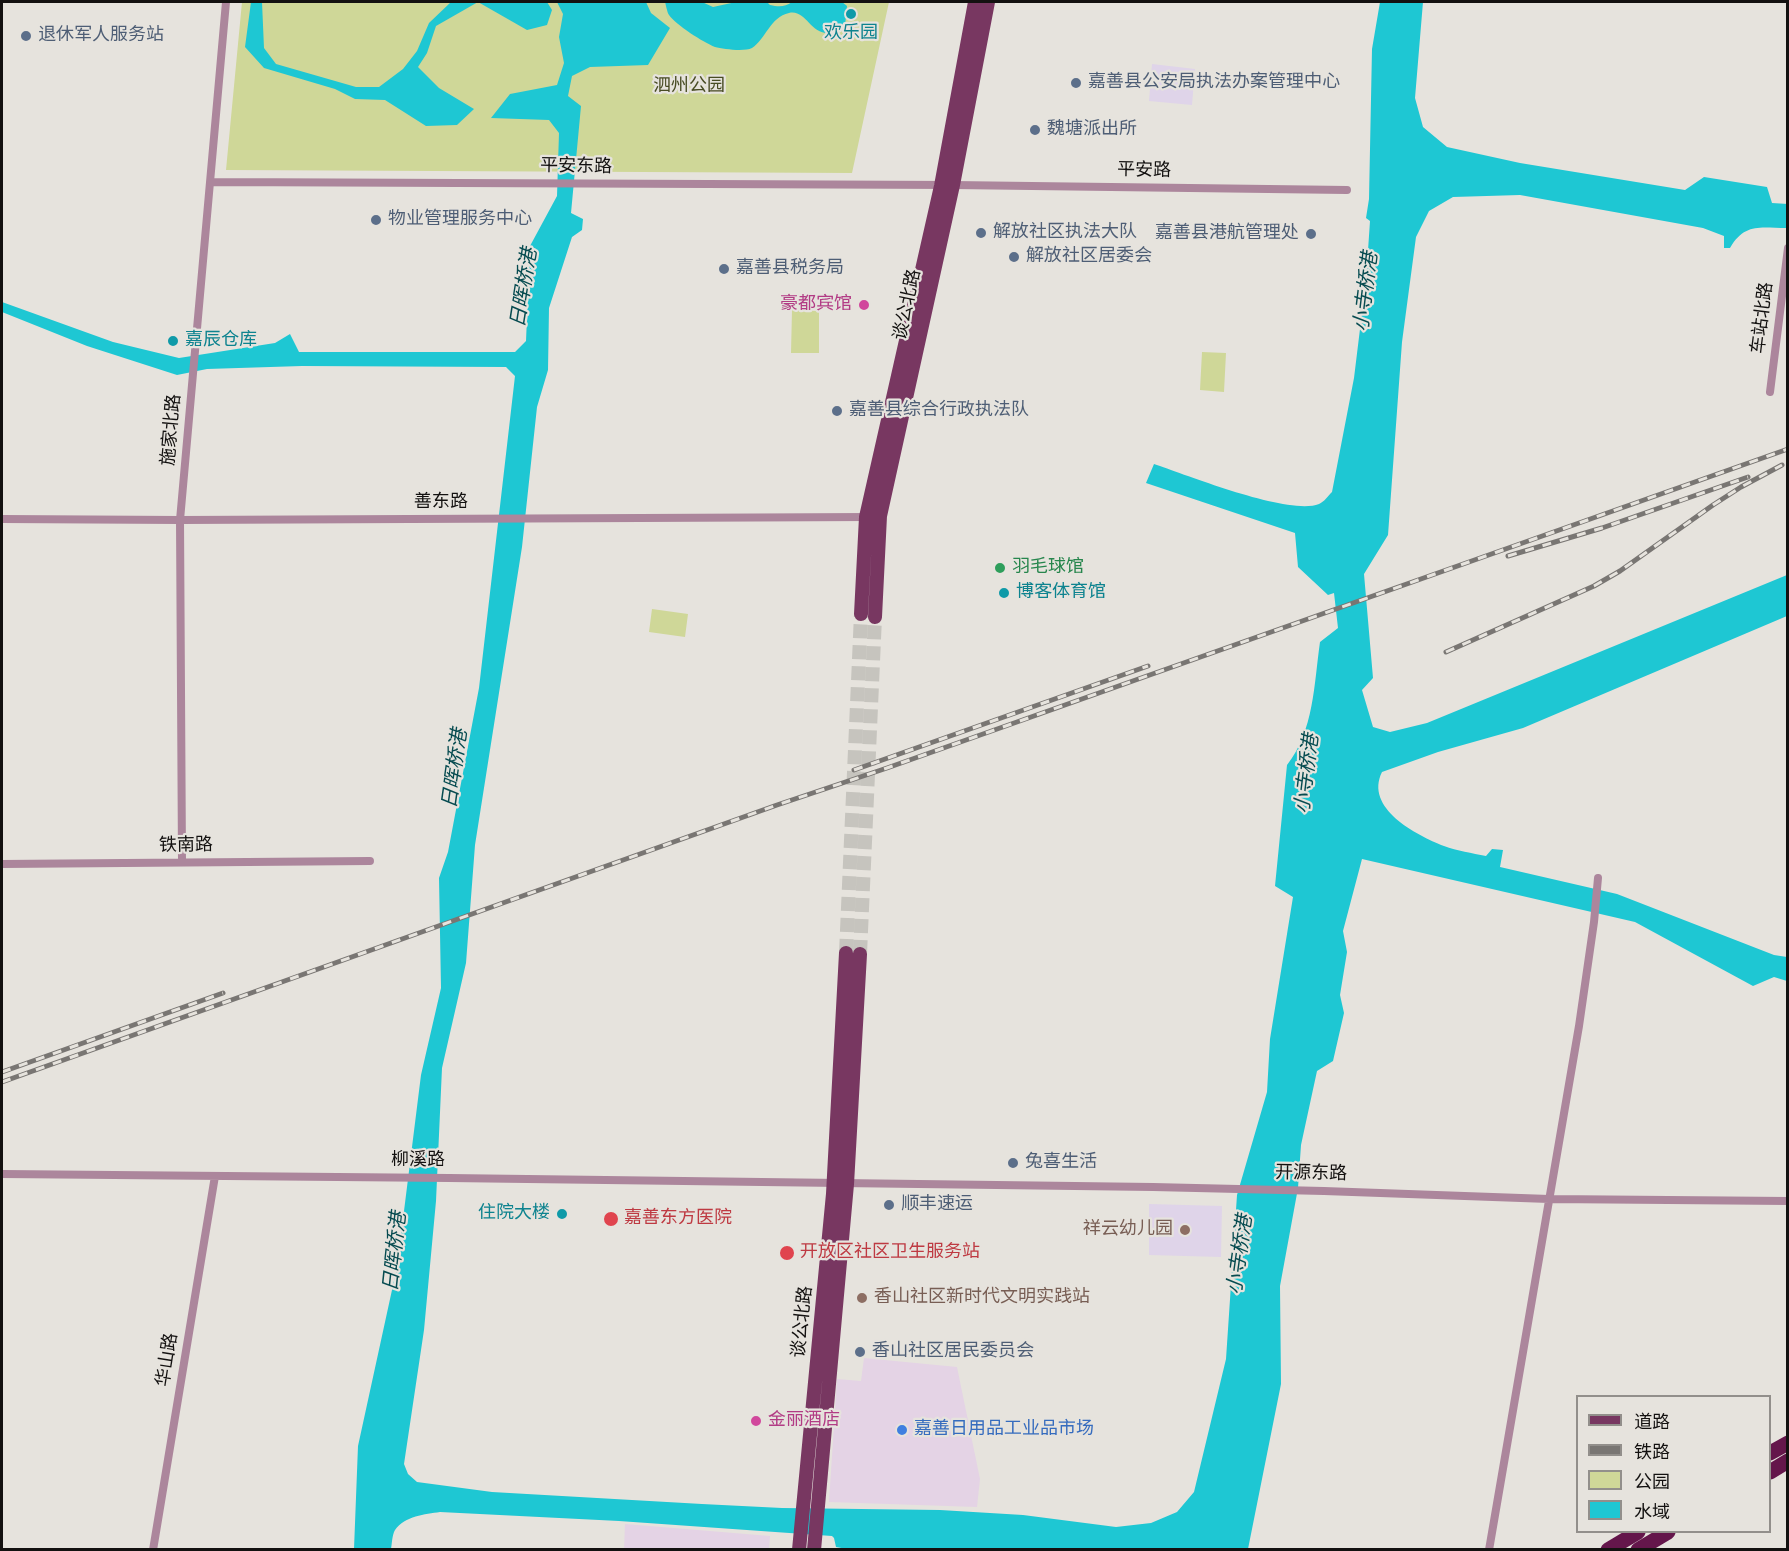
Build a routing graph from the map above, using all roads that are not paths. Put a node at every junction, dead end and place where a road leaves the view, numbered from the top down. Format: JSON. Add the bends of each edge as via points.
{"nodes":[{"id":1,"x":226,"y":2,"type":"edge"},
{"id":2,"x":975,"y":2,"type":"edge"},
{"id":3,"x":988,"y":2,"type":"edge"},
{"id":4,"x":212,"y":182,"type":"junction"},
{"id":5,"x":947,"y":186,"type":"junction"},
{"id":6,"x":1347,"y":190,"type":"dead end"},
{"id":7,"x":1788,"y":248,"type":"edge"},
{"id":8,"x":1770,"y":392,"type":"dead end"},
{"id":9,"x":873,"y":517,"type":"junction"},
{"id":10,"x":2,"y":519,"type":"edge"},
{"id":11,"x":180,"y":520,"type":"junction"},
{"id":12,"x":868,"y":616,"type":"tunnel mouth"},
{"id":13,"x":370,"y":861,"type":"dead end"},
{"id":14,"x":182,"y":862,"type":"junction"},
{"id":15,"x":2,"y":864,"type":"edge"},
{"id":16,"x":1598,"y":878,"type":"dead end"},
{"id":17,"x":853,"y":953,"type":"tunnel mouth"},
{"id":18,"x":2,"y":1174,"type":"edge"},
{"id":19,"x":215,"y":1176,"type":"junction"},
{"id":20,"x":841,"y":1183,"type":"junction"},
{"id":21,"x":1549,"y":1199,"type":"junction"},
{"id":22,"x":1788,"y":1201,"type":"edge"},
{"id":23,"x":1788,"y":1443,"type":"edge"},
{"id":24,"x":1771,"y":1453,"type":"edge"},
{"id":25,"x":1788,"y":1461,"type":"edge"},
{"id":26,"x":1771,"y":1471,"type":"edge"},
{"id":27,"x":1636,"y":1533,"type":"edge"},
{"id":28,"x":1666,"y":1533,"type":"edge"},
{"id":29,"x":799,"y":1544,"type":"edge"},
{"id":30,"x":815,"y":1545,"type":"edge"},
{"id":31,"x":153,"y":1550,"type":"edge"},
{"id":32,"x":1489,"y":1550,"type":"edge"},
{"id":33,"x":1608,"y":1550,"type":"edge"},
{"id":34,"x":1638,"y":1550,"type":"edge"}],
"edges":[{"from":1,"to":4,"type":"street","name":"施家北路"},
{"from":2,"to":5,"type":"main road","name":"谈公北路"},
{"from":3,"to":5,"type":"main road","name":"谈公北路"},
{"from":4,"to":5,"type":"street","name":"平安东路"},
{"from":4,"to":11,"type":"street","name":"施家北路"},
{"from":5,"to":6,"type":"street","name":"平安路"},
{"from":5,"to":9,"type":"main road","name":"谈公北路"},
{"from":7,"to":8,"type":"street","name":"车站北路"},
{"from":9,"to":11,"type":"street","name":"善东路"},
{"from":9,"to":12,"type":"main road","name":"谈公北路"},
{"from":10,"to":11,"type":"street","name":"善东路"},
{"from":11,"to":14,"type":"street","name":"施家北路"},
{"from":13,"to":14,"type":"street","name":"铁南路"},
{"from":14,"to":15,"type":"street","name":"铁南路"},
{"from":16,"to":21,"type":"street","via":[[1579,1026]]},
{"from":17,"to":20,"type":"main road","name":"谈公北路"},
{"from":18,"to":19,"type":"street","name":"柳溪路"},
{"from":19,"to":20,"type":"street","name":"柳溪路"},
{"from":19,"to":31,"type":"street","name":"华山路"},
{"from":20,"to":21,"type":"street","name":"开源东路"},
{"from":20,"to":29,"type":"main road","name":"谈公北路"},
{"from":20,"to":30,"type":"main road","name":"谈公北路"},
{"from":21,"to":22,"type":"street","name":"开源东路"},
{"from":21,"to":32,"type":"street"},
{"from":23,"to":24,"type":"highway"},
{"from":25,"to":26,"type":"highway"},
{"from":27,"to":33,"type":"highway"},
{"from":28,"to":34,"type":"highway"}]}
